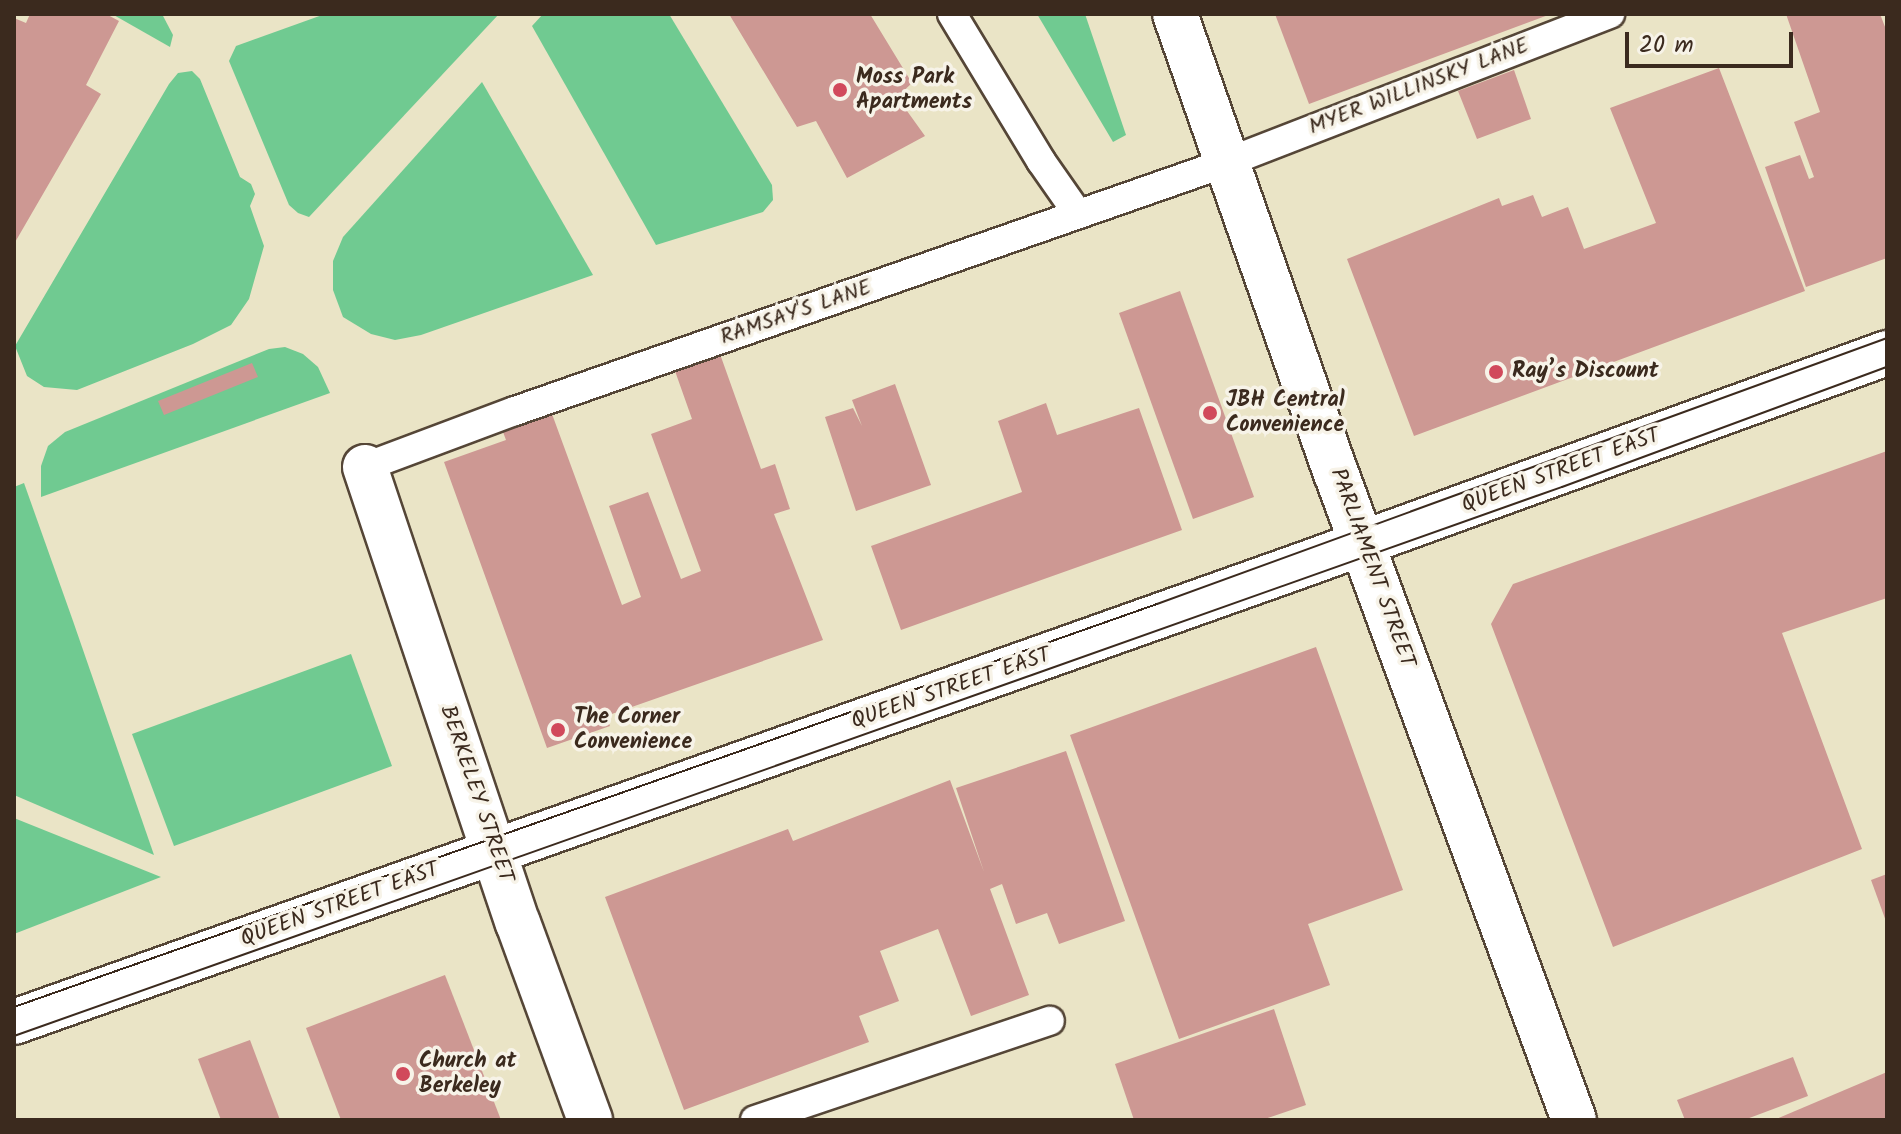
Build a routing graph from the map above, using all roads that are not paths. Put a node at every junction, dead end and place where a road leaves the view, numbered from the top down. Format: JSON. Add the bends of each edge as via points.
{"nodes":[{"id":1,"x":952,"y":14,"type":"edge"},
{"id":2,"x":1175,"y":14,"type":"edge"},
{"id":3,"x":1610,"y":14,"type":"edge"},
{"id":4,"x":1228,"y":162,"type":"junction"},
{"id":5,"x":1078,"y":214,"type":"junction"},
{"id":6,"x":1887,"y":353,"type":"edge"},
{"id":7,"x":365,"y":467,"type":"joint"},
{"id":8,"x":1362,"y":543,"type":"junction"},
{"id":9,"x":496,"y":850,"type":"junction"},
{"id":10,"x":1050,"y":1021,"type":"dead end"},
{"id":11,"x":14,"y":1022,"type":"edge"},
{"id":12,"x":590,"y":1120,"type":"edge"},
{"id":13,"x":755,"y":1120,"type":"edge"},
{"id":14,"x":1574,"y":1120,"type":"edge"}],
"edges":[{"from":1,"to":5,"type":"lane"},
{"from":2,"to":4,"type":"main road","name":"PARLIAMENT STREET"},
{"from":3,"to":4,"type":"lane","name":"MYER WILLINSKY LANE"},
{"from":4,"to":5,"type":"lane","name":"RAMSAY'S LANE"},
{"from":4,"to":8,"type":"main road","name":"PARLIAMENT STREET"},
{"from":5,"to":7,"type":"lane","name":"RAMSAY'S LANE"},
{"from":6,"to":8,"type":"main road","name":"QUEEN STREET EAST"},
{"from":7,"to":9,"type":"main road","name":"BERKELEY STREET"},
{"from":8,"to":9,"type":"main road","name":"QUEEN STREET EAST"},
{"from":8,"to":14,"type":"main road","name":"PARLIAMENT STREET"},
{"from":9,"to":11,"type":"main road","name":"QUEEN STREET EAST"},
{"from":9,"to":12,"type":"main road","name":"BERKELEY STREET"},
{"from":10,"to":13,"type":"lane"}]}
